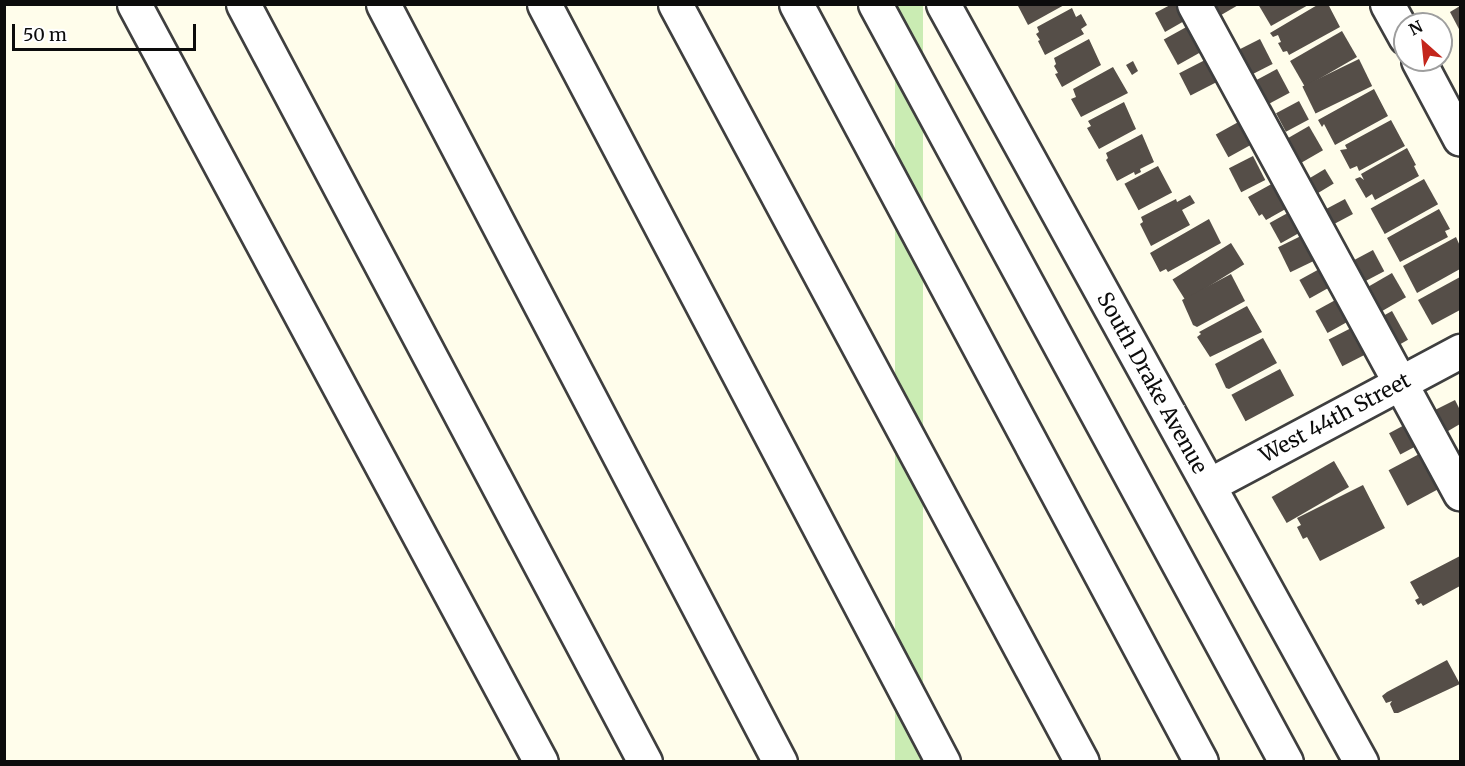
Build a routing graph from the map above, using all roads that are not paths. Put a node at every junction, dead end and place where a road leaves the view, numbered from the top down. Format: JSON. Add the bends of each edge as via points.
{"nodes":[{"id":1,"x":243,"y":4,"type":"edge"},
{"id":2,"x":383,"y":4,"type":"edge"},
{"id":3,"x":544,"y":4,"type":"edge"},
{"id":4,"x":675,"y":4,"type":"edge"},
{"id":5,"x":796,"y":4,"type":"edge"},
{"id":6,"x":875,"y":4,"type":"edge"},
{"id":7,"x":943,"y":4,"type":"edge"},
{"id":8,"x":1194,"y":4,"type":"edge"},
{"id":9,"x":146,"y":9,"type":"edge"},
{"id":10,"x":1425,"y":72,"type":"edge"},
{"id":11,"x":1461,"y":139,"type":"edge"},
{"id":12,"x":1461,"y":351,"type":"edge"},
{"id":13,"x":1401,"y":383,"type":"junction"},
{"id":14,"x":1209,"y":485,"type":"junction"},
{"id":15,"x":1461,"y":493,"type":"edge"},
{"id":16,"x":541,"y":762,"type":"edge"},
{"id":17,"x":645,"y":762,"type":"edge"},
{"id":18,"x":780,"y":762,"type":"edge"},
{"id":19,"x":943,"y":762,"type":"edge"},
{"id":20,"x":1082,"y":762,"type":"edge"},
{"id":21,"x":1201,"y":762,"type":"edge"},
{"id":22,"x":1286,"y":762,"type":"edge"},
{"id":23,"x":1360,"y":762,"type":"edge"}],
"edges":[{"from":1,"to":17,"type":"street"},
{"from":2,"to":18,"type":"street"},
{"from":3,"to":19,"type":"street"},
{"from":4,"to":20,"type":"street"},
{"from":5,"to":21,"type":"street"},
{"from":6,"to":22,"type":"street"},
{"from":7,"to":14,"type":"street","name":"South Drake Avenue"},
{"from":8,"to":13,"type":"street"},
{"from":9,"to":16,"type":"street"},
{"from":10,"to":11,"type":"street"},
{"from":12,"to":13,"type":"street","name":"West 44th Street"},
{"from":13,"to":14,"type":"street","name":"West 44th Street"},
{"from":13,"to":15,"type":"street"},
{"from":14,"to":23,"type":"street","name":"South Drake Avenue"}]}
